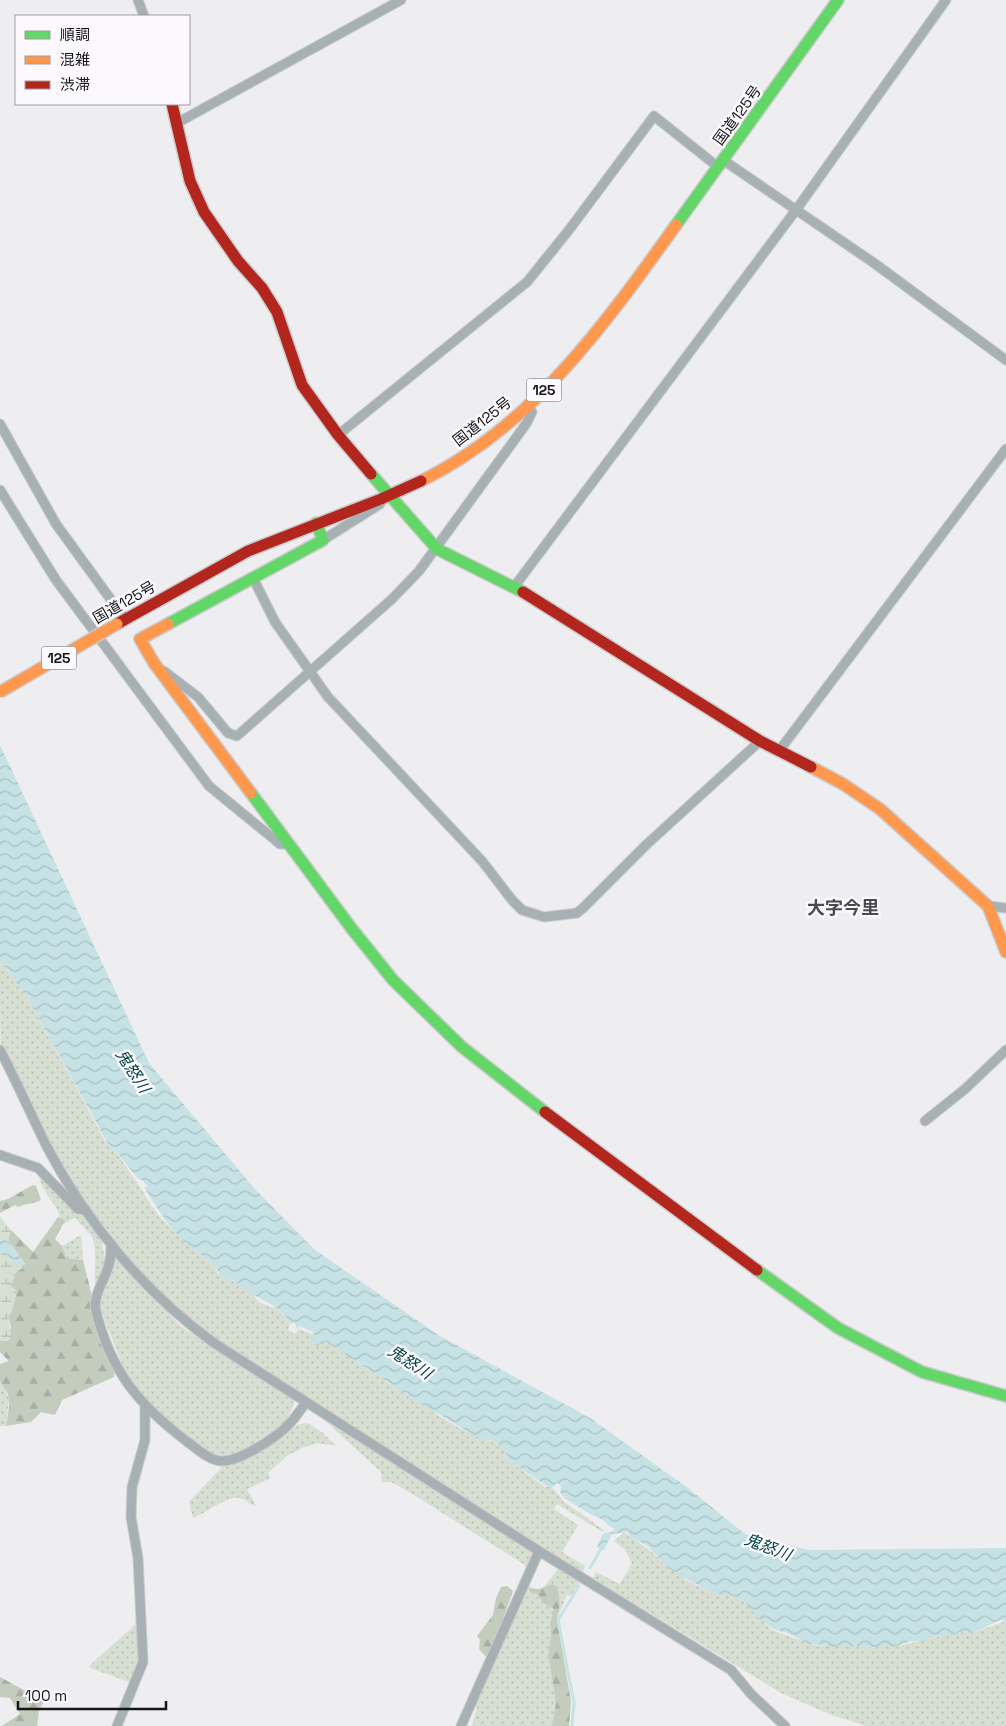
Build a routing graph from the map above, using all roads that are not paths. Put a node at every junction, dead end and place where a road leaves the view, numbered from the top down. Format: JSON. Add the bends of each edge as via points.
{"nodes":[{"id":1,"x":138,"y":0,"type":"edge"},
{"id":2,"x":401,"y":0,"type":"edge"},
{"id":3,"x":838,"y":0,"type":"edge"},
{"id":4,"x":946,"y":0,"type":"edge"},
{"id":5,"x":144,"y":15,"type":"edge"},
{"id":6,"x":172,"y":105,"type":"edge"},
{"id":7,"x":177,"y":123,"type":"junction"},
{"id":8,"x":721,"y":164,"type":"junction"},
{"id":9,"x":796,"y":210,"type":"junction"},
{"id":10,"x":1006,"y":360,"type":"edge"},
{"id":11,"x":528,"y":404,"type":"junction"},
{"id":12,"x":0,"y":424,"type":"edge"},
{"id":13,"x":338,"y":435,"type":"junction"},
{"id":14,"x":1006,"y":449,"type":"edge"},
{"id":15,"x":0,"y":490,"type":"edge"},
{"id":16,"x":390,"y":496,"type":"junction"},
{"id":17,"x":316,"y":523,"type":"junction"},
{"id":18,"x":323,"y":540,"type":"junction"},
{"id":19,"x":437,"y":549,"type":"junction"},
{"id":20,"x":253,"y":578,"type":"junction"},
{"id":21,"x":514,"y":587,"type":"junction"},
{"id":22,"x":121,"y":621,"type":"junction"},
{"id":23,"x":154,"y":663,"type":"junction"},
{"id":24,"x":309,"y":673,"type":"junction"},
{"id":25,"x":0,"y":692,"type":"edge"},
{"id":26,"x":760,"y":741,"type":"junction"},
{"id":27,"x":779,"y":751,"type":"junction"},
{"id":28,"x":288,"y":844,"type":"junction"},
{"id":29,"x":988,"y":906,"type":"junction"},
{"id":30,"x":1006,"y":908,"type":"edge"},
{"id":31,"x":1006,"y":952,"type":"edge"},
{"id":32,"x":0,"y":1050,"type":"edge"},
{"id":33,"x":1006,"y":1050,"type":"edge"},
{"id":34,"x":925,"y":1121,"type":"dead end"},
{"id":35,"x":0,"y":1155,"type":"edge"},
{"id":36,"x":86,"y":1210,"type":"junction"},
{"id":37,"x":111,"y":1245,"type":"junction"},
{"id":38,"x":1006,"y":1396,"type":"edge"},
{"id":39,"x":306,"y":1402,"type":"junction"},
{"id":40,"x":145,"y":1407,"type":"junction"},
{"id":41,"x":539,"y":1551,"type":"junction"},
{"id":42,"x":117,"y":1726,"type":"edge"},
{"id":43,"x":461,"y":1726,"type":"edge"},
{"id":44,"x":785,"y":1726,"type":"edge"}],
"edges":[{"from":1,"to":5,"type":"street"},
{"from":2,"to":7,"type":"street"},
{"from":3,"to":8,"type":"main road","name":"国道125号","number":"125"},
{"from":4,"to":9,"type":"street"},
{"from":6,"to":7,"type":"main road"},
{"from":7,"to":13,"type":"main road","via":[[190,181],[204,212],[277,312],[302,385]]},
{"from":8,"to":9,"type":"street"},
{"from":8,"to":11,"type":"main road","name":"国道125号","number":"125","via":[[608,320],[569,366]]},
{"from":8,"to":13,"type":"street","via":[[654,116],[527,282]]},
{"from":9,"to":10,"type":"street"},
{"from":9,"to":21,"type":"street"},
{"from":11,"to":16,"type":"main road","name":"国道125号","number":"125","via":[[471,451]]},
{"from":11,"to":19,"type":"street","via":[[532,412],[526,424]]},
{"from":12,"to":22,"type":"street","via":[[56,524]]},
{"from":13,"to":16,"type":"main road"},
{"from":14,"to":27,"type":"street"},
{"from":15,"to":28,"type":"street","via":[[56,580],[202,780],[280,844]]},
{"from":16,"to":17,"type":"main road","name":"国道125号","number":"125"},
{"from":16,"to":18,"type":"street","via":[[366,515]]},
{"from":16,"to":19,"type":"main road"},
{"from":17,"to":18,"type":"main road"},
{"from":17,"to":22,"type":"main road","name":"国道125号","number":"125","via":[[236,557]]},
{"from":18,"to":20,"type":"main road"},
{"from":19,"to":21,"type":"main road"},
{"from":19,"to":24,"type":"street","via":[[392,600]]},
{"from":20,"to":23,"type":"main road","via":[[140,639]]},
{"from":20,"to":24,"type":"street","via":[[275,622]]},
{"from":21,"to":26,"type":"main road"},
{"from":22,"to":25,"type":"main road","name":"国道125号","number":"125","bridge":true},
{"from":23,"to":24,"type":"street","via":[[198,698],[228,733],[237,736]]},
{"from":23,"to":28,"type":"main road"},
{"from":24,"to":26,"type":"street","via":[[349,722],[482,861],[512,900],[522,910],[544,916],[577,913]]},
{"from":26,"to":27,"type":"main road"},
{"from":27,"to":29,"type":"main road","via":[[843,784],[880,809]]},
{"from":28,"to":38,"type":"main road","via":[[394,980],[462,1047],[544,1112],[838,1328],[922,1372]]},
{"from":29,"to":30,"type":"street"},
{"from":29,"to":31,"type":"main road"},
{"from":32,"to":36,"type":"street","via":[[48,1148]]},
{"from":33,"to":34,"type":"street","via":[[965,1090]]},
{"from":35,"to":36,"type":"street","via":[[38,1168],[78,1209]]},
{"from":36,"to":37,"type":"street"},
{"from":37,"to":39,"type":"street","via":[[158,1297],[190,1325]]},
{"from":37,"to":40,"type":"street","via":[[96,1309],[123,1379]]},
{"from":39,"to":40,"type":"street","via":[[290,1424],[271,1439],[240,1456],[220,1461],[203,1453]]},
{"from":39,"to":41,"type":"street"},
{"from":40,"to":42,"type":"street","via":[[145,1440],[132,1487],[131,1517],[138,1558],[143,1662]]},
{"from":41,"to":43,"type":"street"},
{"from":41,"to":44,"type":"street","via":[[731,1670]]}]}
